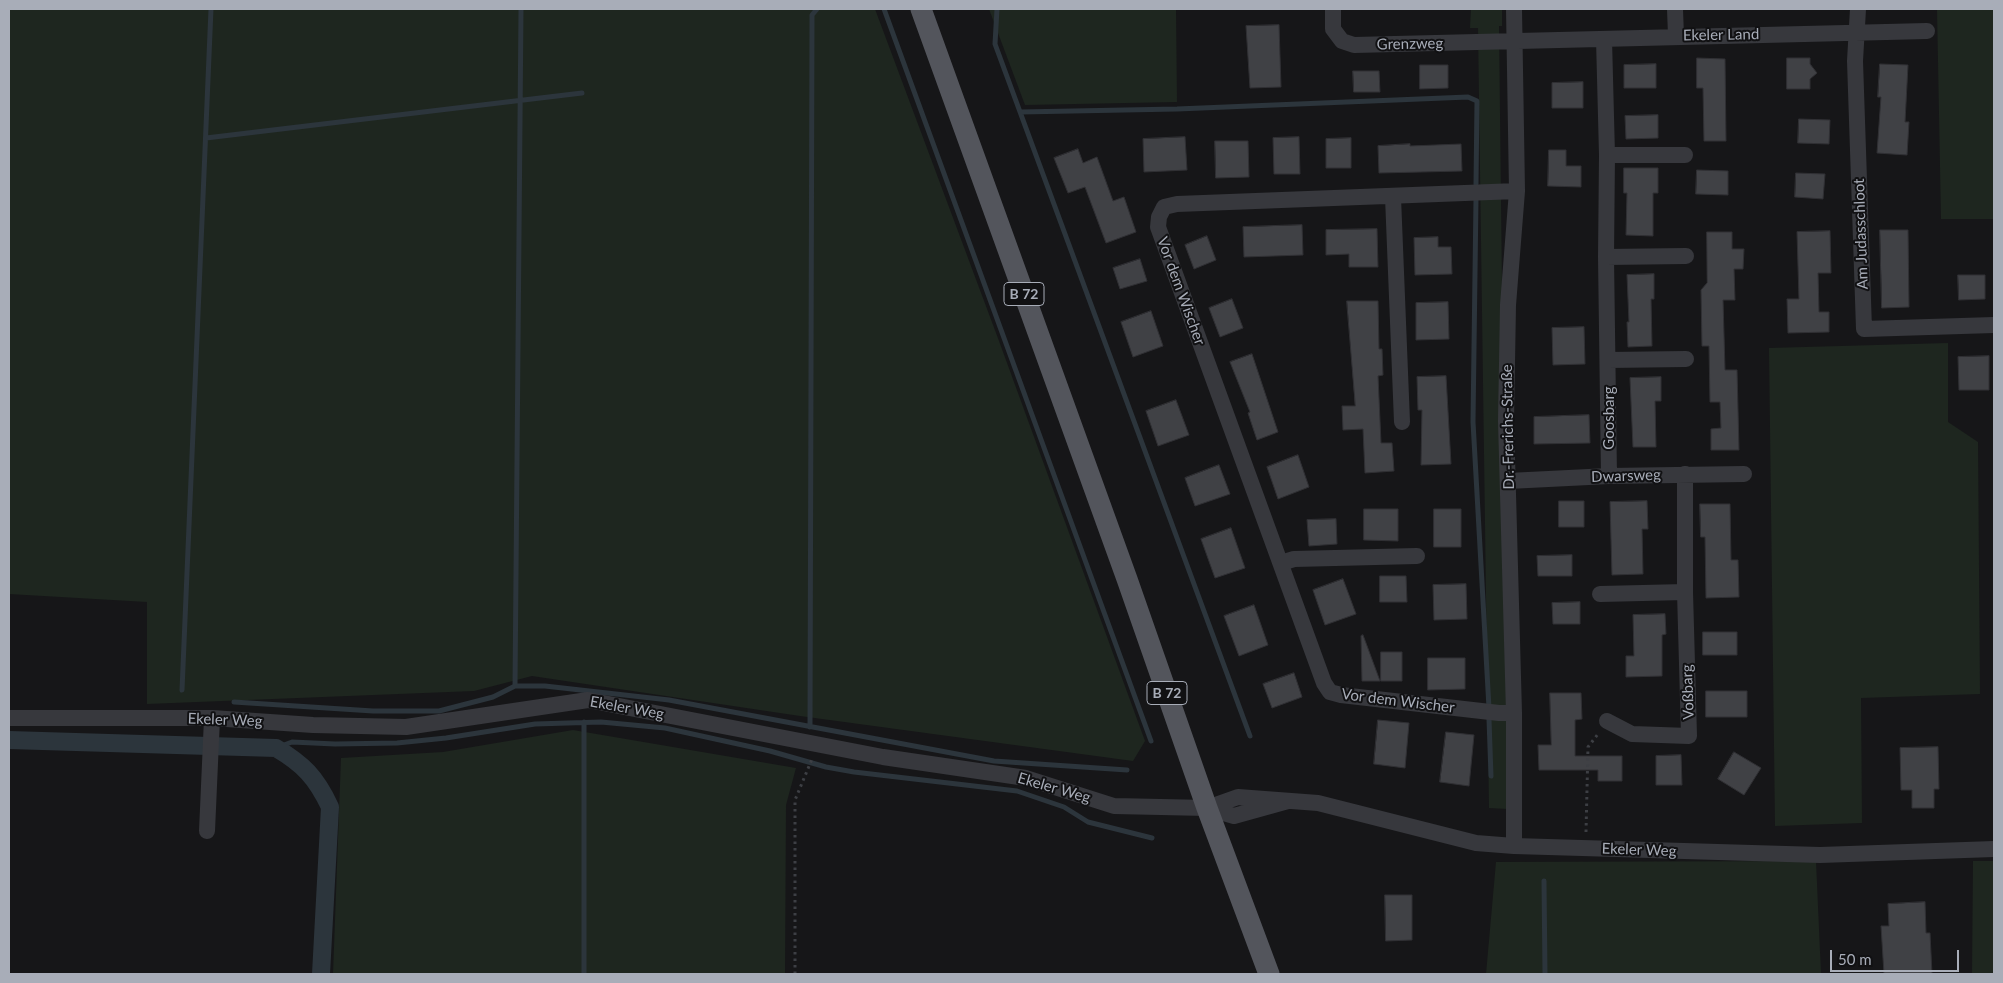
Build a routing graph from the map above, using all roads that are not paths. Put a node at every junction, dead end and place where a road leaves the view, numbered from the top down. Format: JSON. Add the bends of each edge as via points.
{"nodes":[{"id":1,"x":921,"y":9,"type":"edge"},
{"id":2,"x":1333,"y":9,"type":"edge"},
{"id":3,"x":1514,"y":9,"type":"edge"},
{"id":4,"x":1675,"y":9,"type":"edge"},
{"id":5,"x":1858,"y":9,"type":"edge"},
{"id":6,"x":1928,"y":31,"type":"dead end"},
{"id":7,"x":1857,"y":33,"type":"junction"},
{"id":8,"x":1676,"y":36,"type":"junction"},
{"id":9,"x":1604,"y":40,"type":"junction"},
{"id":10,"x":1514,"y":41,"type":"junction"},
{"id":11,"x":1607,"y":155,"type":"junction"},
{"id":12,"x":1685,"y":155,"type":"dead end"},
{"id":13,"x":1516,"y":191,"type":"junction"},
{"id":14,"x":1393,"y":197,"type":"junction"},
{"id":15,"x":1686,"y":256,"type":"dead end"},
{"id":16,"x":1606,"y":257,"type":"junction"},
{"id":17,"x":1994,"y":325,"type":"edge"},
{"id":18,"x":1686,"y":359,"type":"dead end"},
{"id":19,"x":1608,"y":360,"type":"junction"},
{"id":20,"x":1402,"y":422,"type":"dead end"},
{"id":21,"x":1685,"y":474,"type":"junction"},
{"id":22,"x":1744,"y":474,"type":"dead end"},
{"id":23,"x":1609,"y":476,"type":"junction"},
{"id":24,"x":1508,"y":481,"type":"junction"},
{"id":25,"x":1417,"y":556,"type":"dead end"},
{"id":26,"x":1281,"y":563,"type":"junction"},
{"id":27,"x":1685,"y":592,"type":"junction"},
{"id":28,"x":1600,"y":594,"type":"dead end"},
{"id":29,"x":1514,"y":713,"type":"junction"},
{"id":30,"x":9,"y":718,"type":"edge"},
{"id":31,"x":212,"y":718,"type":"junction"},
{"id":32,"x":1607,"y":721,"type":"road end"},
{"id":33,"x":1207,"y":808,"type":"junction"},
{"id":34,"x":207,"y":831,"type":"dead end"},
{"id":35,"x":1514,"y":846,"type":"junction"},
{"id":36,"x":1994,"y":849,"type":"edge"},
{"id":37,"x":1269,"y":974,"type":"edge"}],
"edges":[{"from":1,"to":33,"type":"main road","number":"B 72"},
{"from":2,"to":10,"type":"street","name":"Grenzweg","via":[[1333,29],[1342,41],[1354,45]]},
{"from":3,"to":10,"type":"street","name":"Dr.-Frerichs-Straße"},
{"from":4,"to":8,"type":"street"},
{"from":5,"to":7,"type":"street","name":"Am Judasschloot"},
{"from":6,"to":7,"type":"street","name":"Ekeler Land"},
{"from":7,"to":8,"type":"street","name":"Ekeler Land"},
{"from":7,"to":17,"type":"street","name":"Am Judasschloot","via":[[1855,61],[1864,329]]},
{"from":8,"to":9,"type":"street","name":"Ekeler Land"},
{"from":9,"to":10,"type":"street","name":"Ekeler Land"},
{"from":9,"to":11,"type":"street","name":"Goosbarg"},
{"from":10,"to":13,"type":"street","name":"Dr.-Frerichs-Straße"},
{"from":11,"to":12,"type":"street"},
{"from":11,"to":16,"type":"street","name":"Goosbarg"},
{"from":13,"to":14,"type":"street","name":"Vor dem Wischer"},
{"from":13,"to":24,"type":"street","name":"Dr.-Frerichs-Straße","via":[[1508,305]]},
{"from":14,"to":20,"type":"street"},
{"from":14,"to":26,"type":"street","name":"Vor dem Wischer","via":[[1176,204],[1164,207],[1159,217],[1158,227]]},
{"from":15,"to":16,"type":"street"},
{"from":16,"to":19,"type":"street","name":"Goosbarg"},
{"from":18,"to":19,"type":"street"},
{"from":19,"to":23,"type":"street","name":"Goosbarg"},
{"from":21,"to":22,"type":"street","name":"Dwarsweg"},
{"from":21,"to":23,"type":"street","name":"Dwarsweg"},
{"from":21,"to":27,"type":"street","name":"Voßbarg"},
{"from":23,"to":24,"type":"street","name":"Dwarsweg"},
{"from":24,"to":29,"type":"street","name":"Dr.-Frerichs-Straße"},
{"from":25,"to":26,"type":"street","via":[[1294,559]]},
{"from":26,"to":29,"type":"street","name":"Vor dem Wischer","via":[[1330,692],[1341,696]]},
{"from":27,"to":28,"type":"street"},
{"from":27,"to":32,"type":"street","name":"Voßbarg","via":[[1689,736],[1632,734]]},
{"from":29,"to":35,"type":"street","name":"Dr.-Frerichs-Straße"},
{"from":30,"to":31,"type":"street","name":"Ekeler Weg"},
{"from":31,"to":33,"type":"street","name":"Ekeler Weg","via":[[406,727],[588,700],[883,757],[1026,778],[1114,806]]},
{"from":31,"to":34,"type":"street"},
{"from":33,"to":35,"type":"street","name":"Ekeler Weg","via":[[1238,797],[1331,806],[1476,843]]},
{"from":33,"to":37,"type":"main road","number":"B 72"},
{"from":35,"to":36,"type":"street","name":"Ekeler Weg","via":[[1820,855]]}]}
